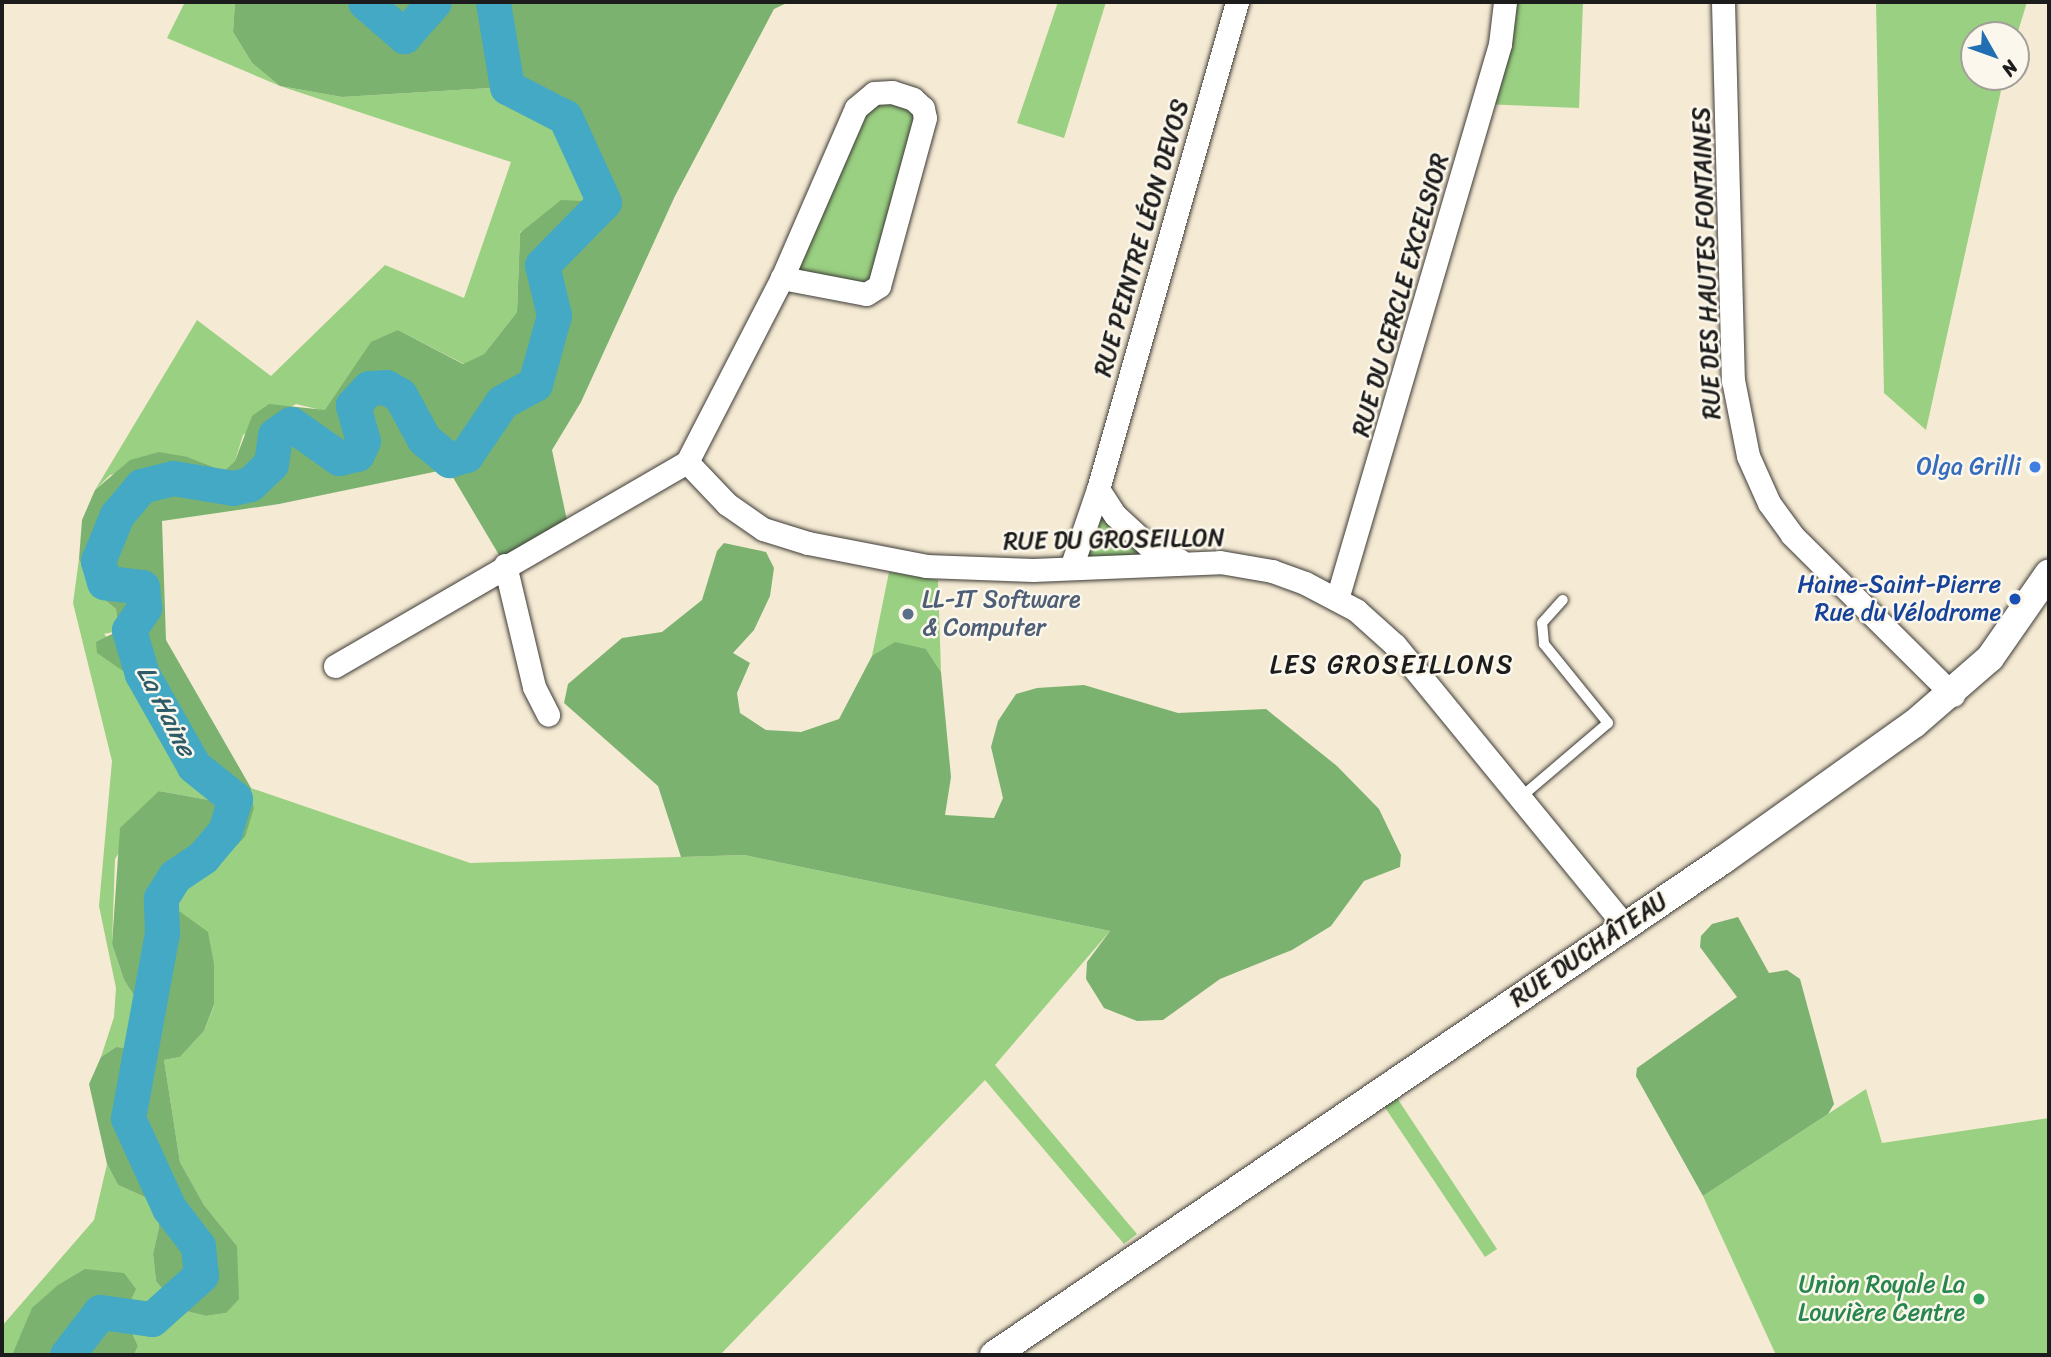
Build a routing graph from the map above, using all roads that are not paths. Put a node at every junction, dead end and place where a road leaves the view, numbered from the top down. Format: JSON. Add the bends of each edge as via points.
{"nodes":[{"id":1,"x":1237,"y":2,"type":"edge"},
{"id":2,"x":1505,"y":2,"type":"edge"},
{"id":3,"x":1723,"y":2,"type":"edge"},
{"id":4,"x":782,"y":278,"type":"junction"},
{"id":5,"x":687,"y":462,"type":"junction"},
{"id":6,"x":1098,"y":489,"type":"junction"},
{"id":7,"x":1185,"y":563,"type":"junction"},
{"id":8,"x":505,"y":565,"type":"junction"},
{"id":9,"x":1072,"y":565,"type":"junction"},
{"id":10,"x":2049,"y":573,"type":"edge"},
{"id":11,"x":1338,"y":599,"type":"junction"},
{"id":12,"x":1563,"y":600,"type":"dead end"},
{"id":13,"x":335,"y":666,"type":"dead end"},
{"id":14,"x":1952,"y":695,"type":"junction"},
{"id":15,"x":548,"y":715,"type":"dead end"},
{"id":16,"x":1521,"y":797,"type":"junction"},
{"id":17,"x":1625,"y":926,"type":"junction"},
{"id":18,"x":994,"y":1355,"type":"edge"}],
"edges":[{"from":1,"to":6,"type":"street","name":"RUE PEINTRE LÉON DEVOS"},
{"from":2,"to":11,"type":"street","name":"RUE DU CERCLE EXCELSIOR","via":[[1500,44]]},
{"from":3,"to":14,"type":"street","name":"RUE DES HAUTES FONTAINES","via":[[1733,380],[1748,456],[1769,503],[1792,535]]},
{"from":4,"to":4,"type":"street","via":[[856,108],[874,93],[892,92],[923,107],[925,118],[879,286],[866,294]]},
{"from":4,"to":5,"type":"street"},
{"from":5,"to":8,"type":"street"},
{"from":5,"to":9,"type":"street","name":"RUE DU GROSEILLON","via":[[727,504],[754,523],[808,543],[926,566],[1033,570]]},
{"from":6,"to":7,"type":"street","via":[[1115,515],[1153,550]]},
{"from":6,"to":9,"type":"street","name":"RUE PEINTRE LÉON DEVOS"},
{"from":7,"to":9,"type":"street","name":"RUE DU GROSEILLON"},
{"from":7,"to":11,"type":"street","name":"RUE DU GROSEILLON","via":[[1220,562],[1272,571]]},
{"from":8,"to":13,"type":"street"},
{"from":8,"to":15,"type":"street","via":[[534,687]]},
{"from":10,"to":14,"type":"street","name":"RUE DUCHÂTEAU","via":[[2011,632]]},
{"from":11,"to":16,"type":"street","name":"RUE DU GROSEILLON","via":[[1395,645]]},
{"from":12,"to":16,"type":"lane","via":[[1542,623],[1544,644],[1608,723]]},
{"from":14,"to":17,"type":"street","name":"RUE DUCHÂTEAU"},
{"from":16,"to":17,"type":"street","name":"RUE DU GROSEILLON"},
{"from":17,"to":18,"type":"street","name":"RUE DUCHÂTEAU"}]}
